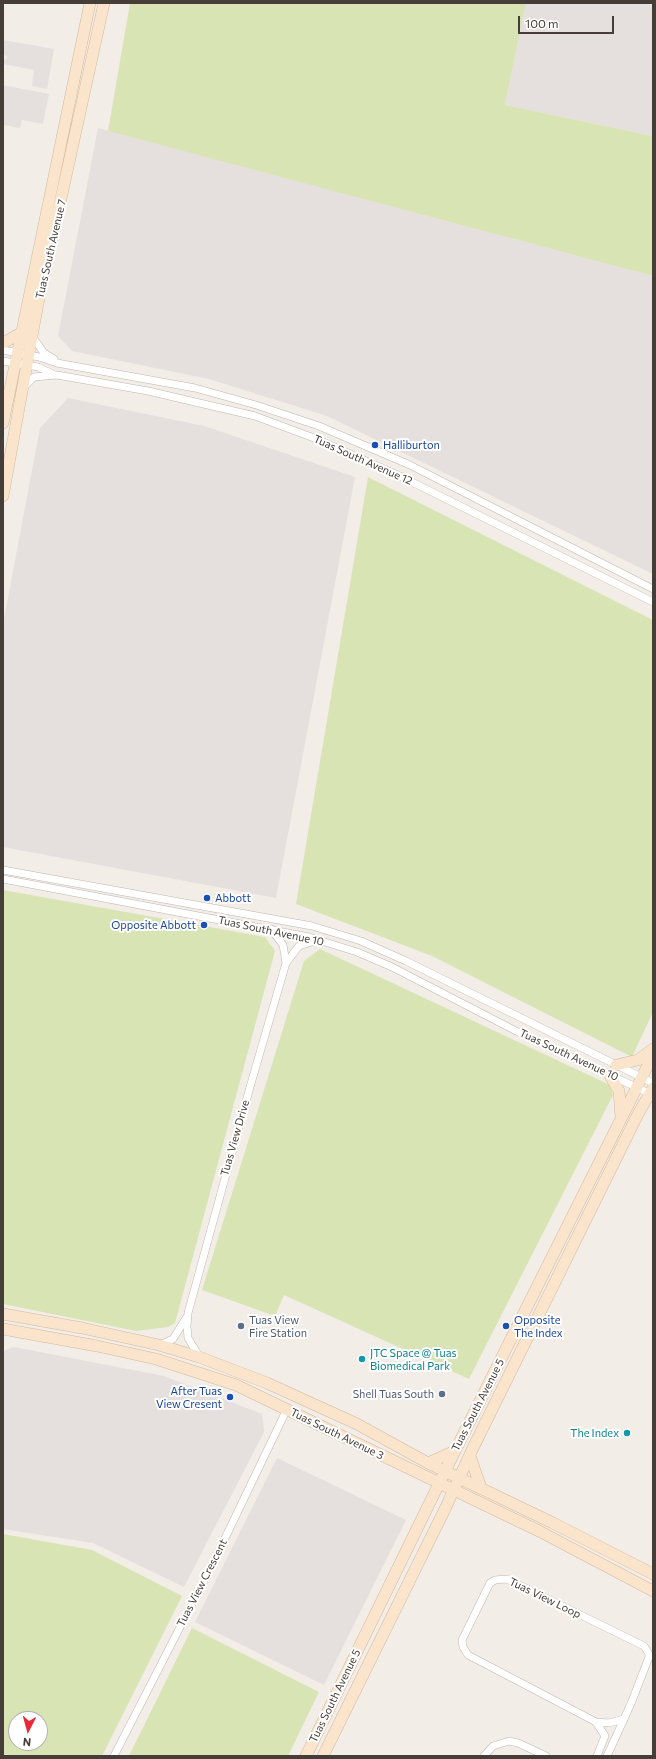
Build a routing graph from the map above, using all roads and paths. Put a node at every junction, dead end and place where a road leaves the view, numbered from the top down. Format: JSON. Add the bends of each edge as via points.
{"nodes":[{"id":1,"x":90,"y":3,"type":"edge"},
{"id":2,"x":104,"y":3,"type":"edge"},
{"id":3,"x":21,"y":333,"type":"junction"},
{"id":4,"x":32,"y":336,"type":"junction"},
{"id":5,"x":3,"y":343,"type":"edge"},
{"id":6,"x":3,"y":350,"type":"edge"},
{"id":7,"x":11,"y":359,"type":"edge"},
{"id":8,"x":28,"y":360,"type":"junction"},
{"id":9,"x":57,"y":363,"type":"junction"},
{"id":10,"x":67,"y":364,"type":"junction"},
{"id":11,"x":3,"y":375,"type":"edge"},
{"id":12,"x":56,"y":375,"type":"junction"},
{"id":13,"x":10,"y":388,"type":"junction"},
{"id":14,"x":23,"y":389,"type":"junction"},
{"id":15,"x":3,"y":422,"type":"edge"},
{"id":16,"x":3,"y":496,"type":"edge"},
{"id":17,"x":653,"y":589,"type":"edge"},
{"id":18,"x":653,"y":602,"type":"edge"},
{"id":19,"x":3,"y":870,"type":"edge"},
{"id":20,"x":3,"y":879,"type":"edge"},
{"id":21,"x":270,"y":929,"type":"junction"},
{"id":22,"x":320,"y":940,"type":"junction"},
{"id":23,"x":286,"y":963,"type":"junction"},
{"id":24,"x":653,"y":1049,"type":"edge"},
{"id":25,"x":653,"y":1055,"type":"edge"},
{"id":26,"x":612,"y":1069,"type":"junction"},
{"id":27,"x":642,"y":1077,"type":"junction"},
{"id":28,"x":637,"y":1088,"type":"junction"},
{"id":29,"x":652,"y":1090,"type":"edge"},
{"id":30,"x":653,"y":1108,"type":"edge"},
{"id":31,"x":638,"y":1114,"type":"junction"},
{"id":32,"x":622,"y":1118,"type":"junction"},
{"id":33,"x":188,"y":1313,"type":"junction"},
{"id":34,"x":3,"y":1314,"type":"edge"},
{"id":35,"x":3,"y":1329,"type":"edge"},
{"id":36,"x":159,"y":1345,"type":"junction"},
{"id":37,"x":199,"y":1357,"type":"junction"},
{"id":38,"x":236,"y":1371,"type":"junction"},
{"id":39,"x":236,"y":1385,"type":"junction"},
{"id":40,"x":287,"y":1409,"type":"junction"},
{"id":41,"x":454,"y":1451,"type":"junction"},
{"id":42,"x":470,"y":1456,"type":"junction"},
{"id":43,"x":428,"y":1463,"type":"junction"},
{"id":44,"x":445,"y":1471,"type":"junction"},
{"id":45,"x":421,"y":1475,"type":"junction"},
{"id":46,"x":460,"y":1478,"type":"junction"},
{"id":47,"x":439,"y":1484,"type":"junction"},
{"id":48,"x":482,"y":1488,"type":"junction"},
{"id":49,"x":453,"y":1491,"type":"junction"},
{"id":50,"x":432,"y":1499,"type":"junction"},
{"id":51,"x":471,"y":1499,"type":"junction"},
{"id":52,"x":445,"y":1509,"type":"junction"},
{"id":53,"x":653,"y":1574,"type":"edge"},
{"id":54,"x":653,"y":1591,"type":"edge"},
{"id":55,"x":624,"y":1719,"type":"junction"},
{"id":56,"x":596,"y":1722,"type":"junction"},
{"id":57,"x":114,"y":1756,"type":"edge"},
{"id":58,"x":306,"y":1756,"type":"edge"},
{"id":59,"x":323,"y":1756,"type":"edge"},
{"id":60,"x":484,"y":1756,"type":"edge"},
{"id":61,"x":546,"y":1756,"type":"edge"},
{"id":62,"x":597,"y":1756,"type":"edge"},
{"id":63,"x":607,"y":1756,"type":"edge"}],
"edges":[{"from":1,"to":3,"type":"street","name":"Tuas South Avenue 7"},
{"from":2,"to":4,"type":"street","name":"Tuas South Avenue 7"},
{"from":3,"to":5,"type":"street"},
{"from":3,"to":7,"type":"street","name":"Tuas South Avenue 7"},
{"from":4,"to":8,"type":"street","name":"Tuas South Avenue 7"},
{"from":4,"to":10,"type":"street","via":[[48,356]]},
{"from":6,"to":7,"type":"street","name":"Tuas South Avenue 12"},
{"from":7,"to":8,"type":"street","name":"Tuas South Avenue 12"},
{"from":7,"to":13,"type":"street","name":"Tuas South Avenue 7"},
{"from":8,"to":9,"type":"street","name":"Tuas South Avenue 12"},
{"from":8,"to":12,"type":"street","name":"Tuas South Avenue 12"},
{"from":8,"to":14,"type":"street","name":"Tuas South Avenue 7"},
{"from":9,"to":10,"type":"street","name":"Tuas South Avenue 12"},
{"from":9,"to":12,"type":"street","via":[[54,368]]},
{"from":10,"to":17,"type":"street","name":"Tuas South Avenue 12","via":[[195,388],[319,426],[410,465]]},
{"from":11,"to":13,"type":"street"},
{"from":12,"to":14,"type":"street","via":[[34,377]]},
{"from":12,"to":18,"type":"street","name":"Tuas South Avenue 12","via":[[191,400],[255,416],[314,438],[404,478]]},
{"from":13,"to":15,"type":"street","name":"Tuas South Avenue 7"},
{"from":14,"to":16,"type":"street","name":"Tuas South Avenue 7"},
{"from":19,"to":26,"type":"street","name":"Tuas South Avenue 10","via":[[312,926],[361,941],[406,961]]},
{"from":20,"to":21,"type":"street","name":"Tuas South Avenue 10"},
{"from":21,"to":22,"type":"street","name":"Tuas South Avenue 10"},
{"from":21,"to":23,"type":"street","name":"Tuas View Drive","via":[[283,945]]},
{"from":22,"to":23,"type":"street","name":"Tuas View Drive","via":[[299,946]]},
{"from":22,"to":26,"type":"street","name":"Tuas South Avenue 10","via":[[392,967],[518,1032]]},
{"from":23,"to":33,"type":"street","name":"Tuas View Drive"},
{"from":24,"to":26,"type":"street","via":[[638,1060]]},
{"from":25,"to":27,"type":"street","name":"Tuas South Avenue 5"},
{"from":26,"to":27,"type":"street","name":"Tuas South Avenue 10"},
{"from":26,"to":28,"type":"street","name":"Tuas South Avenue 10"},
{"from":26,"to":32,"type":"street","via":[[619,1091]]},
{"from":27,"to":28,"type":"street","name":"Tuas South Avenue 5"},
{"from":27,"to":29,"type":"street","name":"Tuas South Avenue 10"},
{"from":28,"to":29,"type":"street","name":"Tuas South Avenue 10"},
{"from":28,"to":32,"type":"street","name":"Tuas South Avenue 5"},
{"from":29,"to":31,"type":"street","name":"Tuas South Avenue 5"},
{"from":30,"to":31,"type":"street"},
{"from":31,"to":42,"type":"street","name":"Tuas South Avenue 5"},
{"from":32,"to":41,"type":"street","name":"Tuas South Avenue 5"},
{"from":33,"to":36,"type":"street","name":"Tuas View Drive","via":[[173,1339]]},
{"from":33,"to":37,"type":"street","name":"Tuas View Drive","via":[[187,1332],[191,1346]]},
{"from":34,"to":36,"type":"street","name":"Tuas South Avenue 3"},
{"from":35,"to":39,"type":"street","name":"Tuas South Avenue 3","via":[[156,1359]]},
{"from":36,"to":37,"type":"street","name":"Tuas South Avenue 3"},
{"from":37,"to":38,"type":"street","name":"Tuas South Avenue 3"},
{"from":38,"to":39,"type":"street"},
{"from":38,"to":43,"type":"street","name":"Tuas South Avenue 3","via":[[294,1394],[357,1424]]},
{"from":39,"to":40,"type":"street","name":"Tuas South Avenue 3"},
{"from":40,"to":45,"type":"street","name":"Tuas South Avenue 3"},
{"from":40,"to":57,"type":"street","name":"Tuas View Crescent","via":[[216,1557]]},
{"from":41,"to":43,"type":"street"},
{"from":41,"to":44,"type":"street","name":"Tuas South Avenue 5"},
{"from":42,"to":46,"type":"street","name":"Tuas South Avenue 5"},
{"from":42,"to":48,"type":"street"},
{"from":43,"to":44,"type":"street","name":"Tuas South Avenue 3"},
{"from":44,"to":46,"type":"street","name":"Tuas South Avenue 3"},
{"from":44,"to":47,"type":"street","name":"Tuas South Avenue 5"},
{"from":45,"to":47,"type":"street","name":"Tuas South Avenue 3"},
{"from":45,"to":50,"type":"street"},
{"from":46,"to":48,"type":"street","name":"Tuas South Avenue 3"},
{"from":46,"to":49,"type":"street","name":"Tuas South Avenue 5"},
{"from":47,"to":49,"type":"street","name":"Tuas South Avenue 3"},
{"from":47,"to":50,"type":"street","name":"Tuas South Avenue 5"},
{"from":48,"to":53,"type":"street","name":"Tuas South Avenue 3"},
{"from":49,"to":51,"type":"street","name":"Tuas South Avenue 3"},
{"from":49,"to":52,"type":"street","name":"Tuas South Avenue 5"},
{"from":50,"to":58,"type":"street","name":"Tuas South Avenue 5"},
{"from":51,"to":52,"type":"street","via":[[462,1500]]},
{"from":51,"to":54,"type":"street","name":"Tuas South Avenue 3","via":[[539,1531]]},
{"from":52,"to":59,"type":"street","name":"Tuas South Avenue 5"},
{"from":55,"to":56,"type":"street","name":"Tuas View Loop","via":[[609,1723]]},
{"from":55,"to":56,"type":"street","name":"Tuas View Loop","via":[[649,1657],[644,1646],[507,1579],[490,1583],[462,1640],[468,1655]]},
{"from":55,"to":63,"type":"street","name":"Tuas View Loop"},
{"from":56,"to":62,"type":"street","via":[[606,1736]]},
{"from":60,"to":61,"type":"street","via":[[493,1746],[509,1741]]}]}
